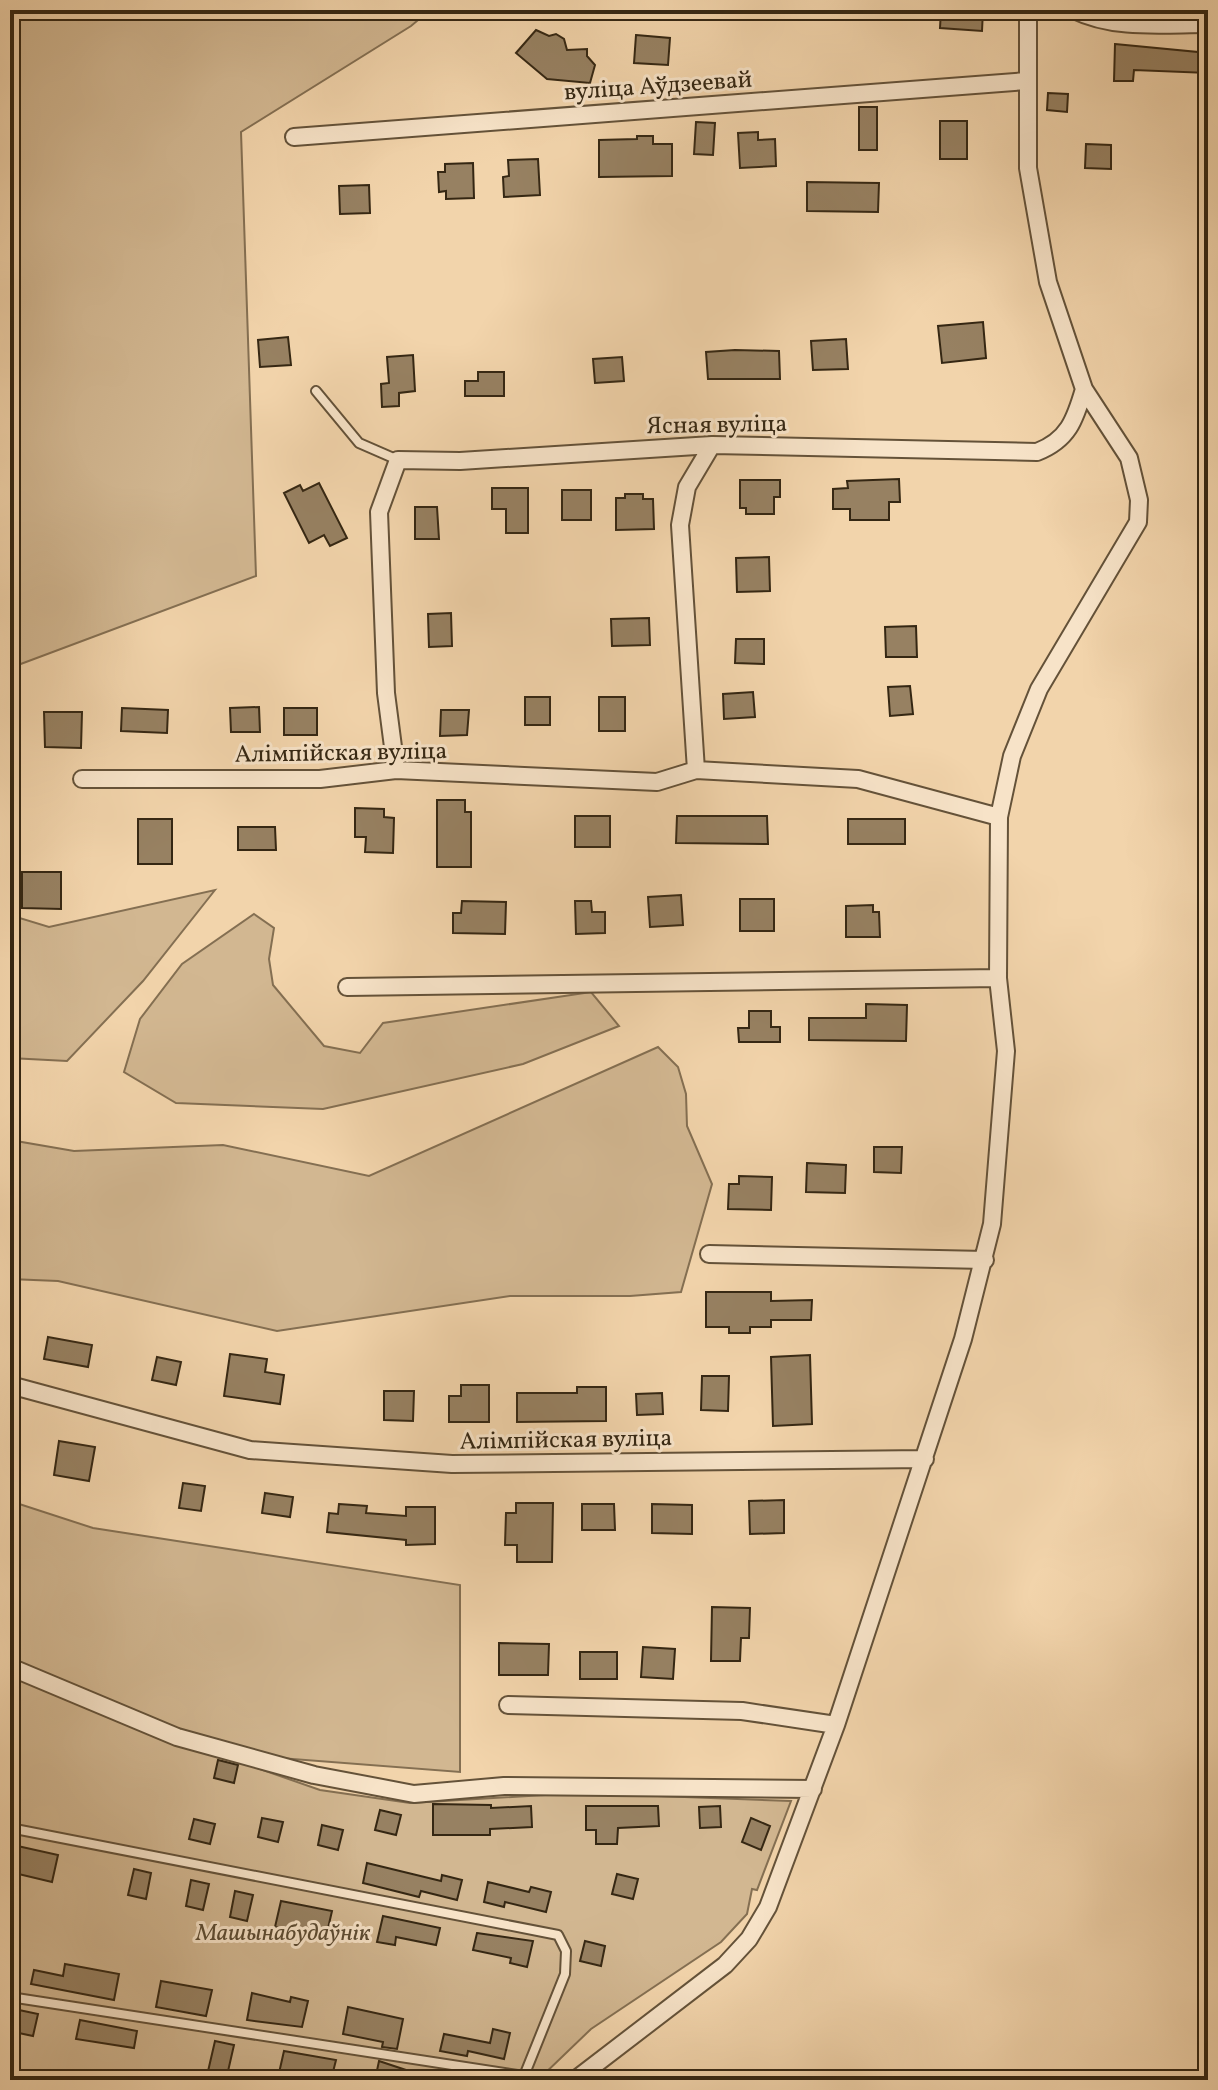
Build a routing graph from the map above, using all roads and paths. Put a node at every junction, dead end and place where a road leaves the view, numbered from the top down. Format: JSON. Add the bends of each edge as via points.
{"nodes":[{"id":1,"x":1028,"y":10,"type":"edge"},
{"id":2,"x":1074,"y":10,"type":"edge"},
{"id":3,"x":1208,"y":24,"type":"edge"},
{"id":4,"x":1027,"y":81,"type":"junction"},
{"id":5,"x":294,"y":137,"type":"dead end"},
{"id":6,"x":1084,"y":389,"type":"junction"},
{"id":7,"x":316,"y":391,"type":"dead end"},
{"id":8,"x":712,"y":445,"type":"junction"},
{"id":9,"x":398,"y":460,"type":"junction"},
{"id":10,"x":396,"y":770,"type":"junction"},
{"id":11,"x":696,"y":770,"type":"junction"},
{"id":12,"x":82,"y":779,"type":"dead end"},
{"id":13,"x":999,"y":817,"type":"junction"},
{"id":14,"x":998,"y":978,"type":"junction"},
{"id":15,"x":347,"y":987,"type":"dead end"},
{"id":16,"x":709,"y":1254,"type":"dead end"},
{"id":17,"x":985,"y":1260,"type":"junction"},
{"id":18,"x":10,"y":1385,"type":"edge"},
{"id":19,"x":925,"y":1459,"type":"junction"},
{"id":20,"x":10,"y":1667,"type":"edge"},
{"id":21,"x":508,"y":1705,"type":"dead end"},
{"id":22,"x":836,"y":1725,"type":"junction"},
{"id":23,"x":813,"y":1789,"type":"junction"},
{"id":24,"x":10,"y":1828,"type":"edge"},
{"id":25,"x":10,"y":1997,"type":"edge"},
{"id":26,"x":522,"y":2078,"type":"edge"},
{"id":27,"x":575,"y":2080,"type":"edge"}],
"edges":[{"from":1,"to":4,"type":"street"},
{"from":2,"to":3,"type":"street","via":[[1095,20],[1130,24]]},
{"from":4,"to":5,"type":"street","name":"вуліца Аўдзеевай"},
{"from":4,"to":6,"type":"street","via":[[1028,168],[1038,231],[1048,282]]},
{"from":6,"to":8,"type":"street","name":"Ясная вуліца","via":[[1071,428],[1057,444],[1037,452]]},
{"from":6,"to":13,"type":"street","via":[[1129,458],[1139,500],[1138,522],[1039,689],[1012,756]]},
{"from":7,"to":9,"type":"lane","via":[[359,443]]},
{"from":8,"to":9,"type":"street","name":"Ясная вуліца"},
{"from":8,"to":11,"type":"street","via":[[687,487],[680,525]]},
{"from":9,"to":10,"type":"street","via":[[379,512],[386,693]]},
{"from":10,"to":11,"type":"street","name":"Алімпійская вуліца","via":[[657,782]]},
{"from":10,"to":12,"type":"street","name":"Алімпійская вуліца","via":[[320,779]]},
{"from":11,"to":13,"type":"street","name":"Алімпійская вуліца","via":[[858,779]]},
{"from":13,"to":14,"type":"street"},
{"from":14,"to":15,"type":"street"},
{"from":14,"to":17,"type":"street","via":[[1006,1051]]},
{"from":16,"to":17,"type":"street"},
{"from":17,"to":19,"type":"street"},
{"from":18,"to":19,"type":"street","name":"Алімпійская вуліца","via":[[250,1450],[452,1464]]},
{"from":19,"to":22,"type":"street"},
{"from":20,"to":23,"type":"street","via":[[177,1737],[314,1775],[414,1794],[504,1786]]},
{"from":21,"to":22,"type":"street","via":[[742,1711]]},
{"from":22,"to":23,"type":"street"},
{"from":23,"to":27,"type":"street","via":[[768,1907],[749,1939],[725,1965]]},
{"from":24,"to":26,"type":"lane","via":[[558,1935],[566,1951],[565,1974]]},
{"from":25,"to":26,"type":"lane"}]}
